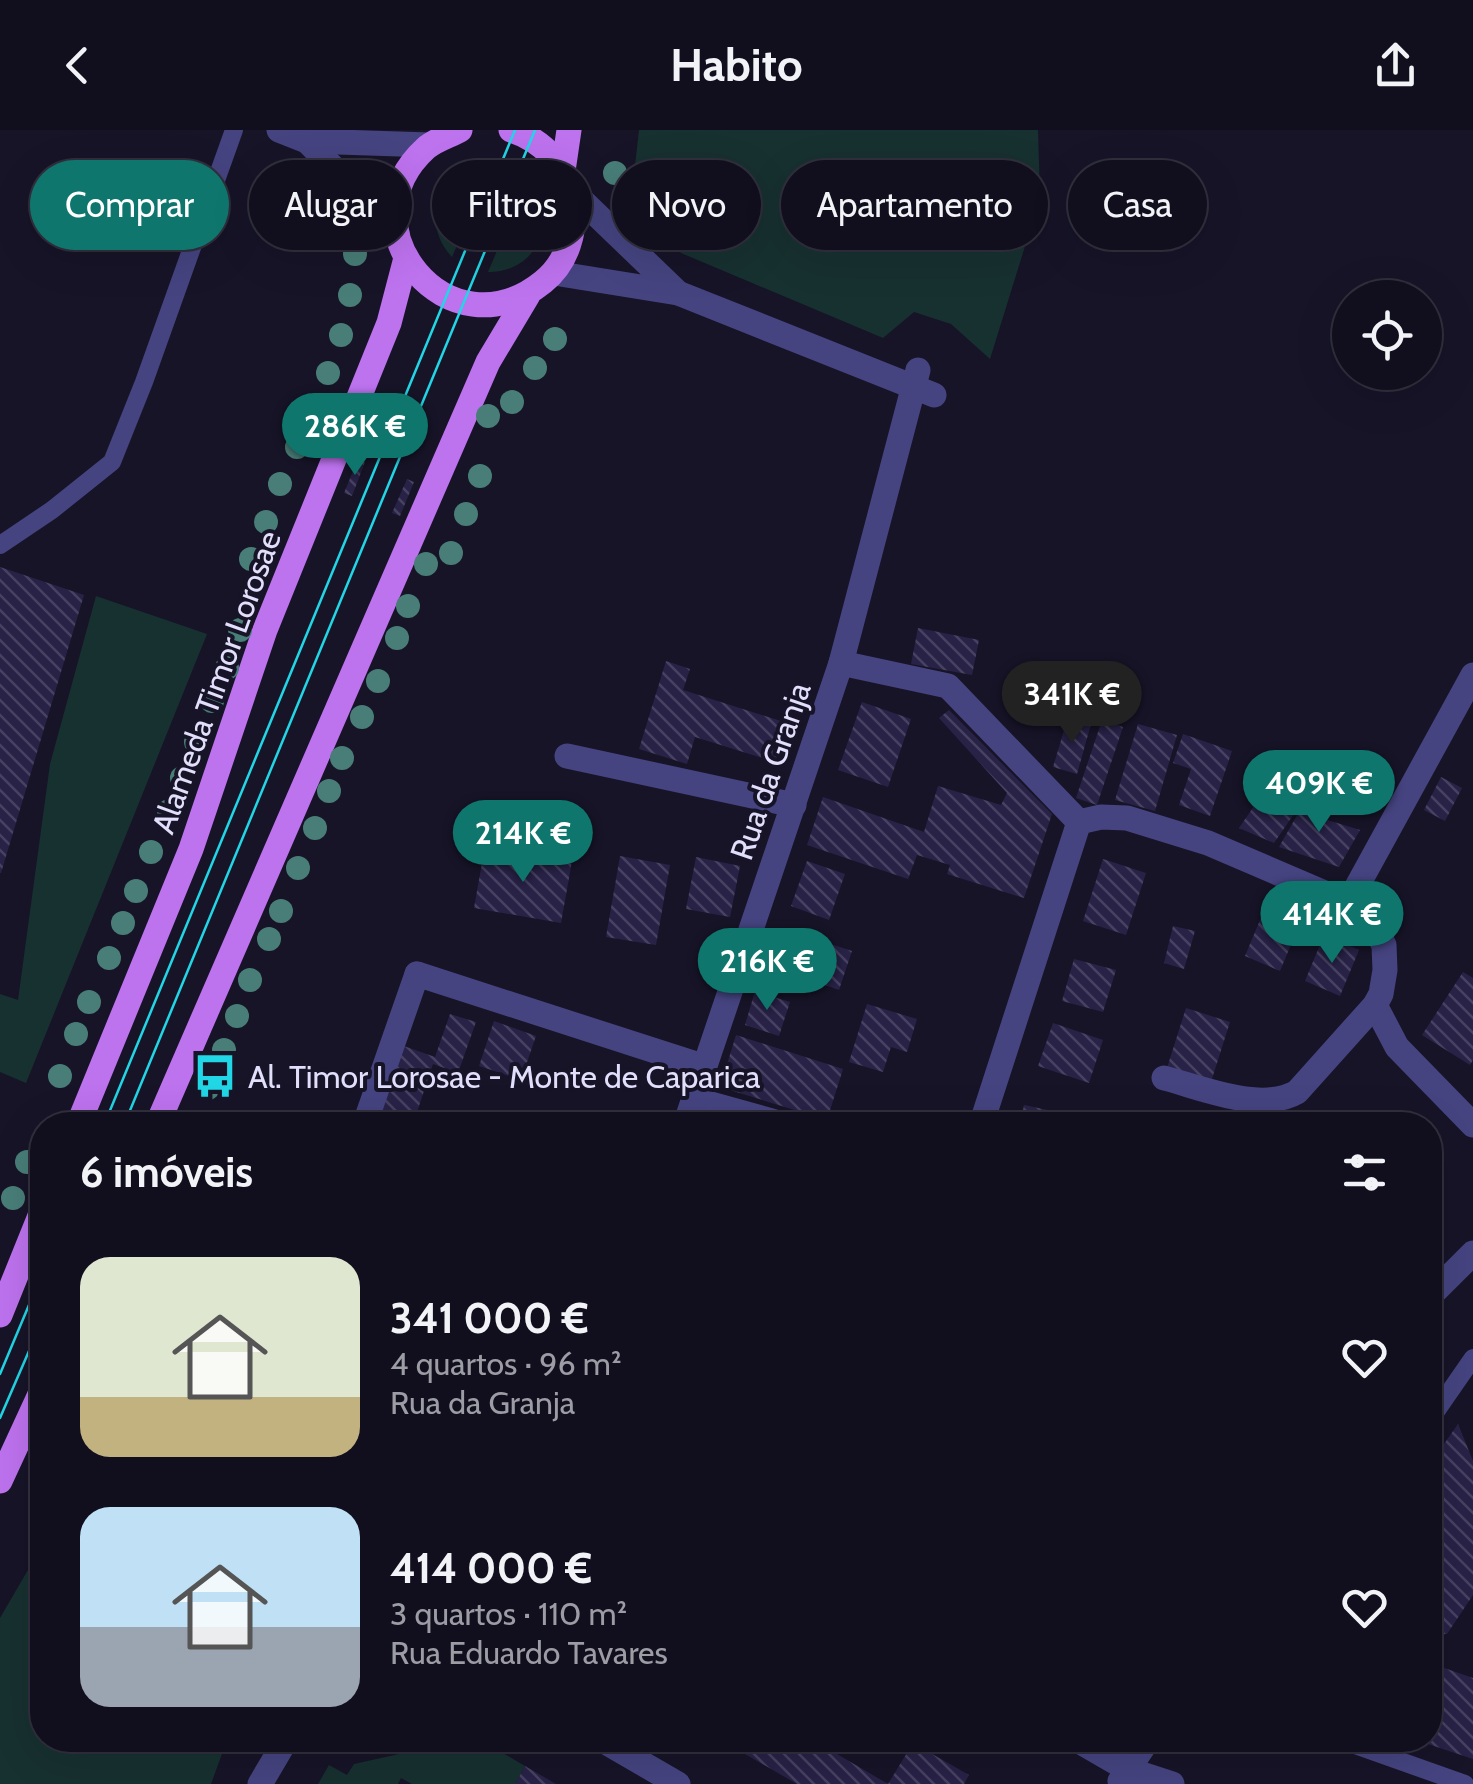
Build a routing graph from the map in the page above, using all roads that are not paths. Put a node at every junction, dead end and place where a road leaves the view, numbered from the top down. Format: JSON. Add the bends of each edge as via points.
{"nodes":[{"id":1,"x":234,"y":130,"type":"edge"},
{"id":2,"x":279,"y":130,"type":"edge"},
{"id":3,"x":460,"y":130,"type":"edge"},
{"id":4,"x":511,"y":130,"type":"edge"},
{"id":5,"x":569,"y":130,"type":"edge"},
{"id":6,"x":307,"y":141,"type":"junction"},
{"id":7,"x":430,"y":145,"type":"junction"},
{"id":8,"x":326,"y":160,"type":"edge"},
{"id":9,"x":554,"y":160,"type":"edge"},
{"id":10,"x":568,"y":160,"type":"edge"},
{"id":11,"x":412,"y":163,"type":"edge"},
{"id":12,"x":592,"y":206,"type":"edge"},
{"id":13,"x":403,"y":250,"type":"edge"},
{"id":14,"x":568,"y":250,"type":"edge"},
{"id":15,"x":406,"y":258,"type":"junction"},
{"id":16,"x":554,"y":273,"type":"junction"},
{"id":17,"x":678,"y":294,"type":"junction"},
{"id":18,"x":528,"y":295,"type":"junction"},
{"id":19,"x":0,"y":546,"type":"edge"},
{"id":20,"x":841,"y":663,"type":"junction"},
{"id":21,"x":1473,"y":675,"type":"edge"},
{"id":22,"x":568,"y":756,"type":"dead end"},
{"id":23,"x":794,"y":805,"type":"junction"},
{"id":24,"x":1079,"y":822,"type":"junction"},
{"id":25,"x":1348,"y":903,"type":"junction"},
{"id":26,"x":1375,"y":1005,"type":"junction"},
{"id":27,"x":702,"y":1066,"type":"junction"},
{"id":28,"x":1164,"y":1078,"type":"dead end"},
{"id":29,"x":693,"y":1099,"type":"junction"},
{"id":30,"x":83,"y":1112,"type":"edge"},
{"id":31,"x":163,"y":1112,"type":"edge"},
{"id":32,"x":372,"y":1112,"type":"edge"},
{"id":33,"x":689,"y":1112,"type":"edge"},
{"id":34,"x":740,"y":1112,"type":"edge"},
{"id":35,"x":985,"y":1112,"type":"edge"},
{"id":36,"x":1473,"y":1125,"type":"edge"},
{"id":37,"x":30,"y":1241,"type":"edge"},
{"id":38,"x":1469,"y":1265,"type":"edge"},
{"id":39,"x":1442,"y":1286,"type":"edge"},
{"id":40,"x":0,"y":1315,"type":"edge"},
{"id":41,"x":1473,"y":1358,"type":"edge"},
{"id":42,"x":1442,"y":1403,"type":"edge"},
{"id":43,"x":30,"y":1416,"type":"edge"},
{"id":44,"x":0,"y":1481,"type":"edge"},
{"id":45,"x":279,"y":1752,"type":"edge"},
{"id":46,"x":623,"y":1752,"type":"edge"},
{"id":47,"x":1093,"y":1752,"type":"edge"},
{"id":48,"x":1140,"y":1752,"type":"edge"},
{"id":49,"x":1376,"y":1752,"type":"edge"},
{"id":50,"x":1123,"y":1777,"type":"edge"},
{"id":51,"x":260,"y":1784,"type":"edge"},
{"id":52,"x":678,"y":1784,"type":"edge"},
{"id":53,"x":1172,"y":1784,"type":"edge"},
{"id":54,"x":1465,"y":1784,"type":"edge"}],
"edges":[{"from":1,"to":19,"type":"lane","via":[[112,462]]},
{"from":2,"to":6,"type":"street"},
{"from":3,"to":7,"type":"main road"},
{"from":4,"to":9,"type":"main road"},
{"from":5,"to":10,"type":"main road"},
{"from":6,"to":7,"type":"street"},
{"from":6,"to":8,"type":"street"},
{"from":7,"to":11,"type":"main road"},
{"from":12,"to":17,"type":"street"},
{"from":13,"to":15,"type":"main road"},
{"from":14,"to":16,"type":"main road"},
{"from":15,"to":18,"type":"main road","via":[[430,288],[465,304]]},
{"from":15,"to":30,"type":"main road","name":"Alameda Timor Lorosae","via":[[389,323],[265,630],[191,848]]},
{"from":16,"to":17,"type":"street"},
{"from":16,"to":18,"type":"main road"},
{"from":17,"to":20,"type":"street","via":[[922,384]]},
{"from":18,"to":31,"type":"main road","via":[[488,362]]},
{"from":20,"to":23,"type":"street","name":"Rua da Granja"},
{"from":20,"to":24,"type":"street","name":"Rua da Granja","via":[[948,686]]},
{"from":21,"to":25,"type":"street"},
{"from":22,"to":23,"type":"street"},
{"from":23,"to":27,"type":"street","name":"Rua da Granja"},
{"from":24,"to":25,"type":"street","via":[[1127,818],[1208,843]]},
{"from":24,"to":35,"type":"street"},
{"from":25,"to":26,"type":"street","via":[[1369,919],[1384,945],[1384,980]]},
{"from":26,"to":28,"type":"street","via":[[1284,1100],[1261,1102]]},
{"from":26,"to":36,"type":"street","via":[[1397,1047]]},
{"from":27,"to":29,"type":"street","name":"Rua da Granja"},
{"from":27,"to":32,"type":"street","via":[[417,974]]},
{"from":29,"to":33,"type":"street","name":"Rua da Granja"},
{"from":29,"to":34,"type":"street"},
{"from":37,"to":40,"type":"main road"},
{"from":38,"to":39,"type":"street"},
{"from":41,"to":42,"type":"lane"},
{"from":43,"to":44,"type":"main road"},
{"from":45,"to":51,"type":"street"},
{"from":46,"to":52,"type":"street"},
{"from":47,"to":50,"type":"street"},
{"from":48,"to":50,"type":"street"},
{"from":49,"to":54,"type":"lane"},
{"from":50,"to":53,"type":"street"}]}
